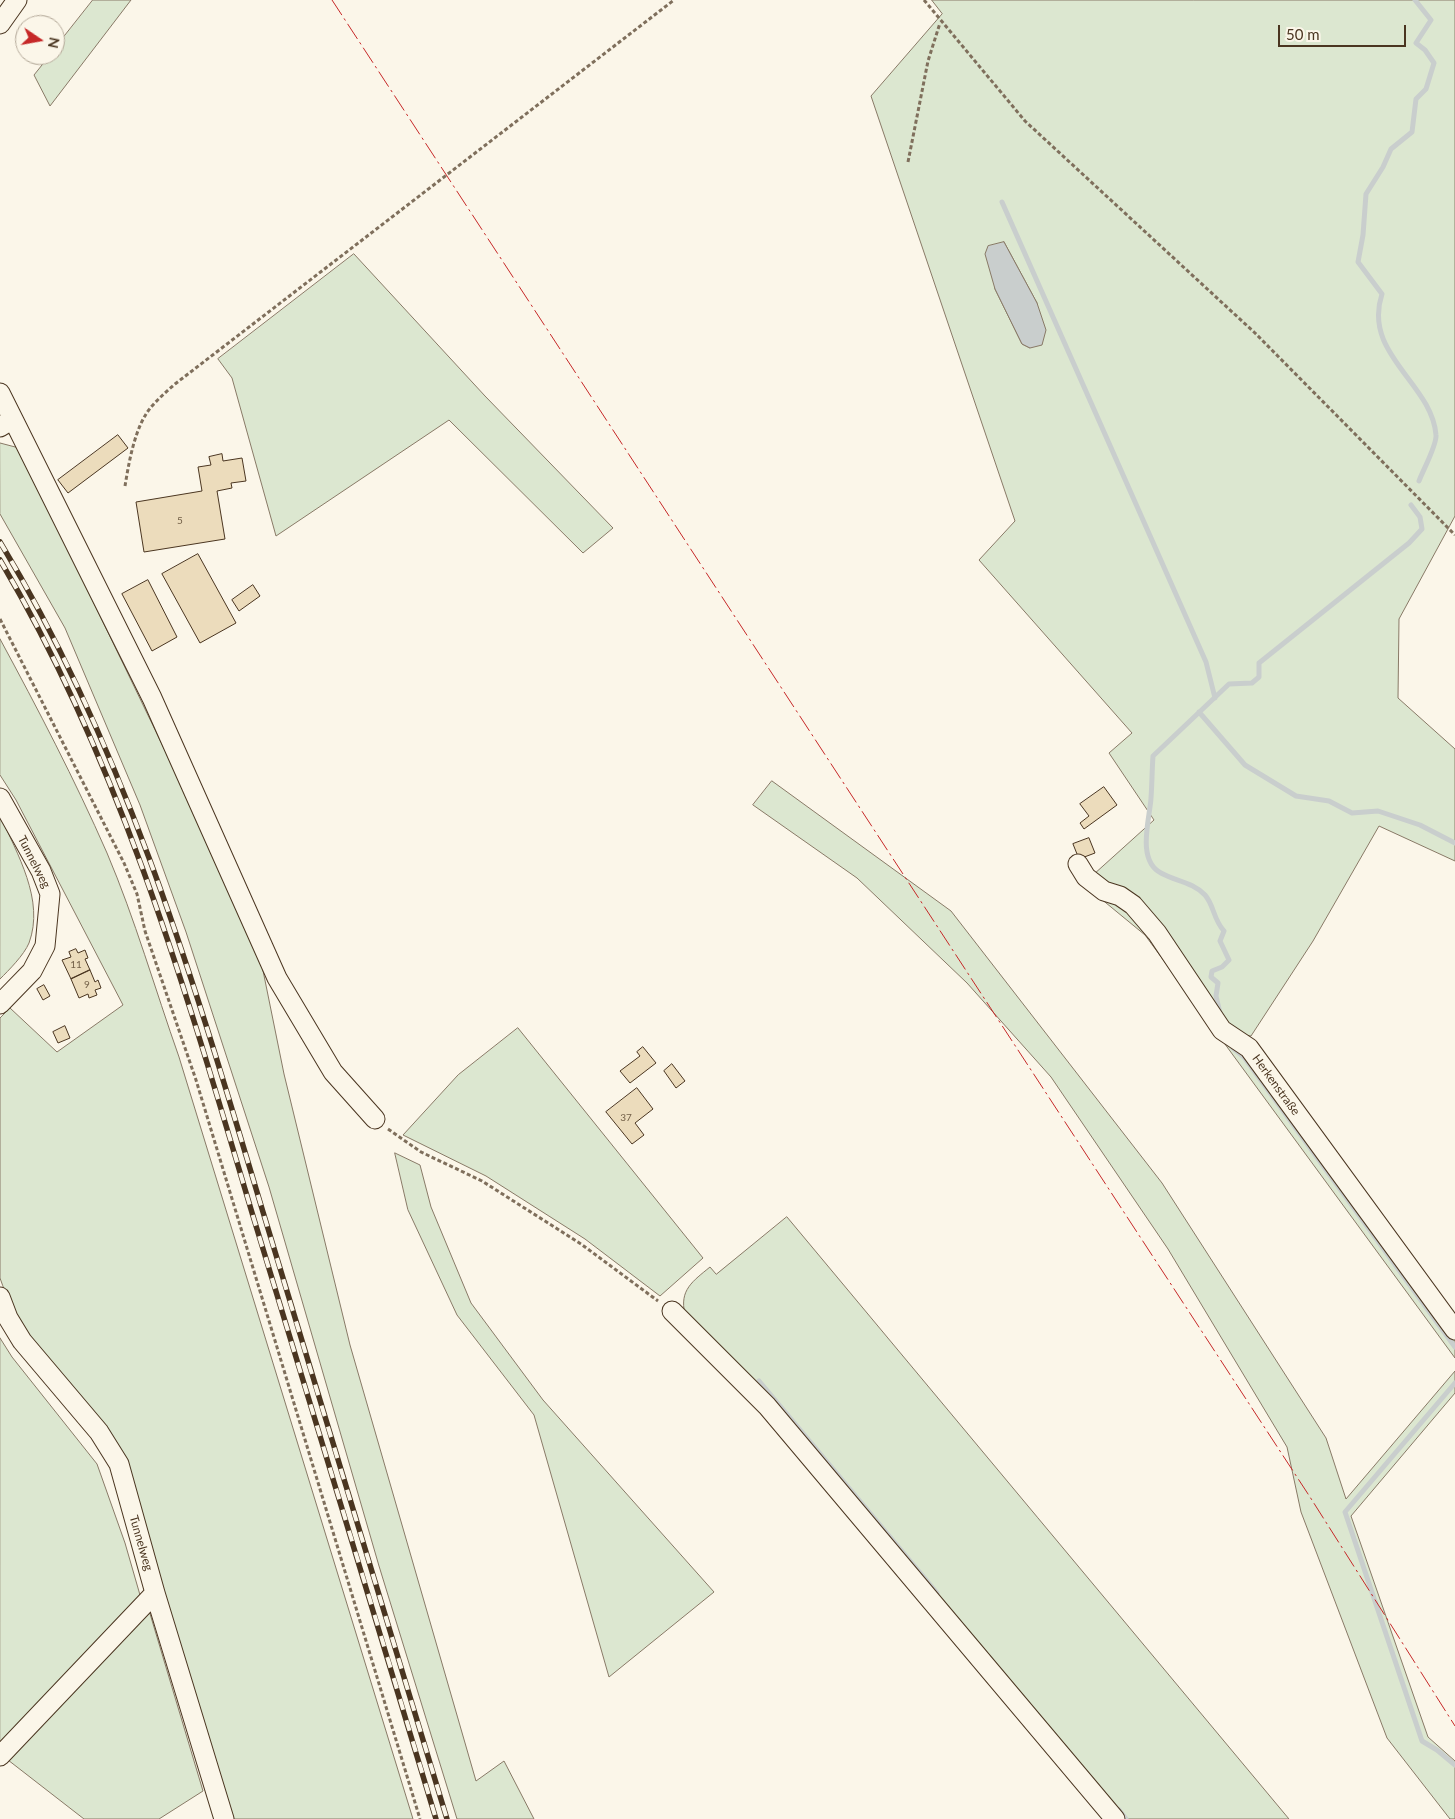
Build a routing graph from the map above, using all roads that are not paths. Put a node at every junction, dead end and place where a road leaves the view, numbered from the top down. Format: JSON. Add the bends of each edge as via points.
{"nodes":[{"id":1,"x":17,"y":0,"type":"edge"},
{"id":2,"x":0,"y":24,"type":"edge"},
{"id":3,"x":0,"y":394,"type":"edge"},
{"id":4,"x":6,"y":423,"type":"edge"},
{"id":5,"x":0,"y":798,"type":"edge"},
{"id":6,"x":1078,"y":864,"type":"dead end"},
{"id":7,"x":0,"y":1004,"type":"edge"},
{"id":8,"x":375,"y":1120,"type":"road end"},
{"id":9,"x":0,"y":1297,"type":"edge"},
{"id":10,"x":672,"y":1311,"type":"road end"},
{"id":11,"x":1455,"y":1330,"type":"edge"},
{"id":12,"x":155,"y":1593,"type":"junction"},
{"id":13,"x":0,"y":1756,"type":"edge"},
{"id":14,"x":224,"y":1819,"type":"edge"},
{"id":15,"x":1115,"y":1819,"type":"edge"}],
"edges":[{"from":1,"to":2,"type":"street"},
{"from":3,"to":4,"type":"street"},
{"from":4,"to":8,"type":"street","via":[[152,698],[277,978],[333,1072]]},
{"from":5,"to":7,"type":"street","name":"Tunnelweg","via":[[41,871],[50,894],[45,946],[32,971]]},
{"from":6,"to":11,"type":"street","name":"Herkenstraße","via":[[1086,877],[1104,891],[1120,896],[1132,905],[1157,933],[1222,1030],[1249,1048]]},
{"from":9,"to":12,"type":"street","name":"Tunnelweg","via":[[22,1341],[99,1432],[119,1464]]},
{"from":10,"to":15,"type":"street","via":[[767,1406]]},
{"from":12,"to":13,"type":"street"},
{"from":12,"to":14,"type":"street","name":"Tunnelweg"}]}
